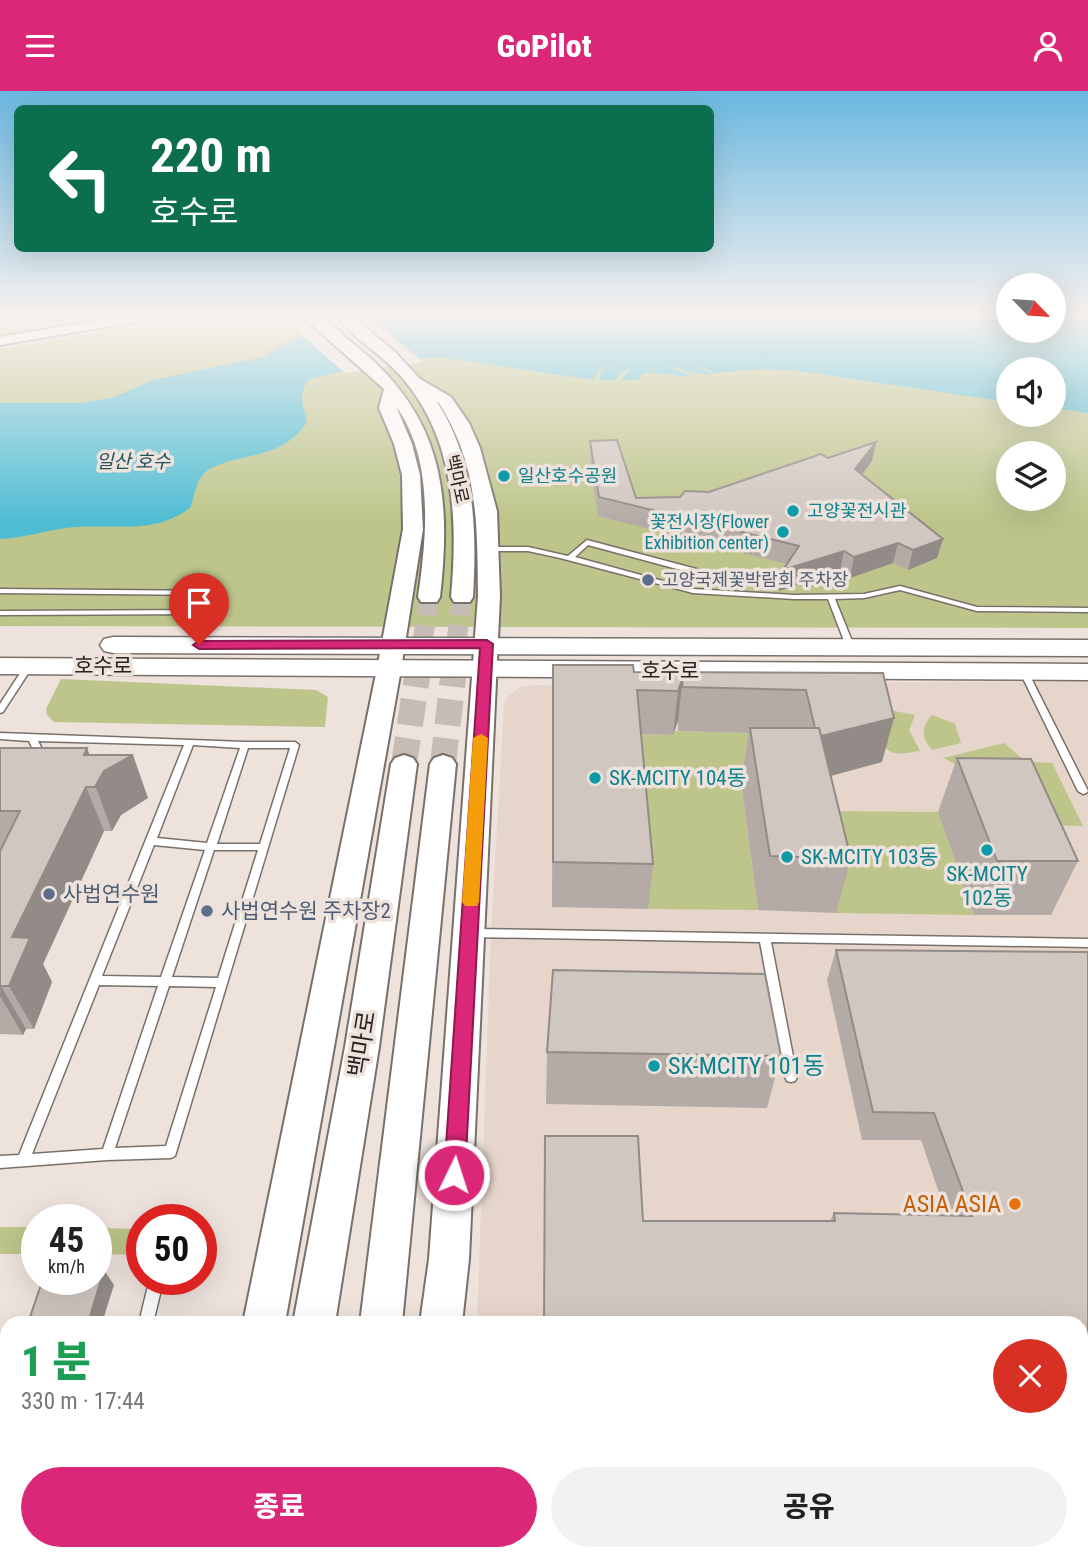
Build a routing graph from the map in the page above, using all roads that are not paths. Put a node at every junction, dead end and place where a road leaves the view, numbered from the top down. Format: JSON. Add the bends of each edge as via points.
{"nodes":[{"id":1,"x":387,"y":385,"type":"edge"},
{"id":2,"x":388,"y":385,"type":"edge"},
{"id":3,"x":415,"y":385,"type":"edge"},
{"id":4,"x":421,"y":385,"type":"edge"},
{"id":5,"x":488,"y":549,"type":"junction"},
{"id":6,"x":570,"y":558,"type":"junction"},
{"id":7,"x":683,"y":588,"type":"junction"},
{"id":8,"x":0,"y":591,"type":"edge"},
{"id":9,"x":429,"y":597,"type":"tunnel mouth"},
{"id":10,"x":462,"y":597,"type":"tunnel mouth"},
{"id":11,"x":831,"y":597,"type":"junction"},
{"id":12,"x":1088,"y":610,"type":"edge"},
{"id":13,"x":210,"y":612,"type":"junction"},
{"id":14,"x":0,"y":613,"type":"edge"},
{"id":15,"x":0,"y":645,"type":"edge"},
{"id":16,"x":199,"y":645,"type":"junction"},
{"id":17,"x":850,"y":646,"type":"junction"},
{"id":18,"x":1088,"y":648,"type":"edge"},
{"id":19,"x":391,"y":657,"type":"junction"},
{"id":20,"x":486,"y":657,"type":"junction"},
{"id":21,"x":0,"y":666,"type":"edge"},
{"id":22,"x":29,"y":666,"type":"junction"},
{"id":23,"x":1024,"y":672,"type":"junction"},
{"id":24,"x":1088,"y":672,"type":"edge"},
{"id":25,"x":0,"y":710,"type":"edge"},
{"id":26,"x":0,"y":736,"type":"edge"},
{"id":27,"x":32,"y":738,"type":"junction"},
{"id":28,"x":190,"y":742,"type":"junction"},
{"id":29,"x":245,"y":745,"type":"junction"},
{"id":30,"x":22,"y":762,"type":"edge"},
{"id":31,"x":404,"y":764,"type":"tunnel mouth"},
{"id":32,"x":443,"y":764,"type":"tunnel mouth"},
{"id":33,"x":1083,"y":791,"type":"dead end"},
{"id":34,"x":150,"y":841,"type":"junction"},
{"id":35,"x":210,"y":847,"type":"junction"},
{"id":36,"x":264,"y":847,"type":"junction"},
{"id":37,"x":469,"y":933,"type":"junction"},
{"id":38,"x":765,"y":938,"type":"junction"},
{"id":39,"x":1088,"y":943,"type":"edge"},
{"id":40,"x":95,"y":980,"type":"junction"},
{"id":41,"x":163,"y":982,"type":"junction"},
{"id":42,"x":222,"y":983,"type":"junction"},
{"id":43,"x":792,"y":1077,"type":"dead end"},
{"id":44,"x":107,"y":1154,"type":"junction"},
{"id":45,"x":23,"y":1161,"type":"junction"},
{"id":46,"x":0,"y":1162,"type":"edge"},
{"id":47,"x":153,"y":1295,"type":"edge"},
{"id":48,"x":148,"y":1316,"type":"edge"},
{"id":49,"x":265,"y":1316,"type":"edge"},
{"id":50,"x":315,"y":1316,"type":"edge"},
{"id":51,"x":383,"y":1316,"type":"edge"},
{"id":52,"x":442,"y":1316,"type":"edge"}],
"edges":[{"from":1,"to":19,"type":"main road","via":[[387,408],[409,465],[415,513]]},
{"from":2,"to":9,"type":"main road","name":"백마로","via":[[417,430],[433,485],[436,542]]},
{"from":3,"to":10,"type":"main road","name":"백마로","via":[[442,427],[461,484],[466,539]]},
{"from":4,"to":5,"type":"main road","via":[[445,400],[466,435],[482,485]]},
{"from":5,"to":6,"type":"lane","via":[[528,549]]},
{"from":5,"to":20,"type":"main road"},
{"from":6,"to":7,"type":"lane"},
{"from":6,"to":7,"type":"lane","via":[[587,542],[697,572]]},
{"from":7,"to":11,"type":"lane"},
{"from":8,"to":13,"type":"lane","via":[[218,593]]},
{"from":11,"to":12,"type":"lane","via":[[900,588],[976,609]]},
{"from":11,"to":17,"type":"lane"},
{"from":13,"to":14,"type":"lane"},
{"from":13,"to":16,"type":"lane"},
{"from":15,"to":16,"type":"main road","name":"호수로"},
{"from":16,"to":19,"type":"main road","name":"호수로"},
{"from":17,"to":18,"type":"main road","name":"호수로"},
{"from":17,"to":20,"type":"main road","name":"호수로"},
{"from":19,"to":20,"type":"main road","name":"호수로"},
{"from":19,"to":22,"type":"main road","name":"호수로"},
{"from":19,"to":49,"type":"main road"},
{"from":20,"to":23,"type":"main road","name":"호수로"},
{"from":20,"to":37,"type":"main road"},
{"from":21,"to":22,"type":"main road","name":"호수로"},
{"from":22,"to":25,"type":"lane"},
{"from":23,"to":24,"type":"main road","name":"호수로"},
{"from":23,"to":33,"type":"lane"},
{"from":26,"to":27,"type":"lane"},
{"from":27,"to":28,"type":"lane"},
{"from":27,"to":30,"type":"lane","via":[[37,747]]},
{"from":28,"to":29,"type":"lane"},
{"from":28,"to":34,"type":"lane"},
{"from":29,"to":35,"type":"lane"},
{"from":29,"to":36,"type":"lane","via":[[295,745]]},
{"from":31,"to":50,"type":"main road","name":"백마로","via":[[362,1048]]},
{"from":32,"to":51,"type":"main road"},
{"from":34,"to":35,"type":"lane"},
{"from":34,"to":40,"type":"lane"},
{"from":35,"to":36,"type":"lane"},
{"from":35,"to":41,"type":"lane"},
{"from":36,"to":42,"type":"lane"},
{"from":37,"to":38,"type":"lane"},
{"from":37,"to":52,"type":"main road"},
{"from":38,"to":39,"type":"lane"},
{"from":38,"to":43,"type":"lane"},
{"from":40,"to":41,"type":"lane"},
{"from":40,"to":45,"type":"lane"},
{"from":41,"to":42,"type":"lane"},
{"from":41,"to":44,"type":"lane"},
{"from":42,"to":44,"type":"lane","via":[[171,1151]]},
{"from":44,"to":45,"type":"lane"},
{"from":45,"to":46,"type":"lane"},
{"from":47,"to":48,"type":"lane"}]}
